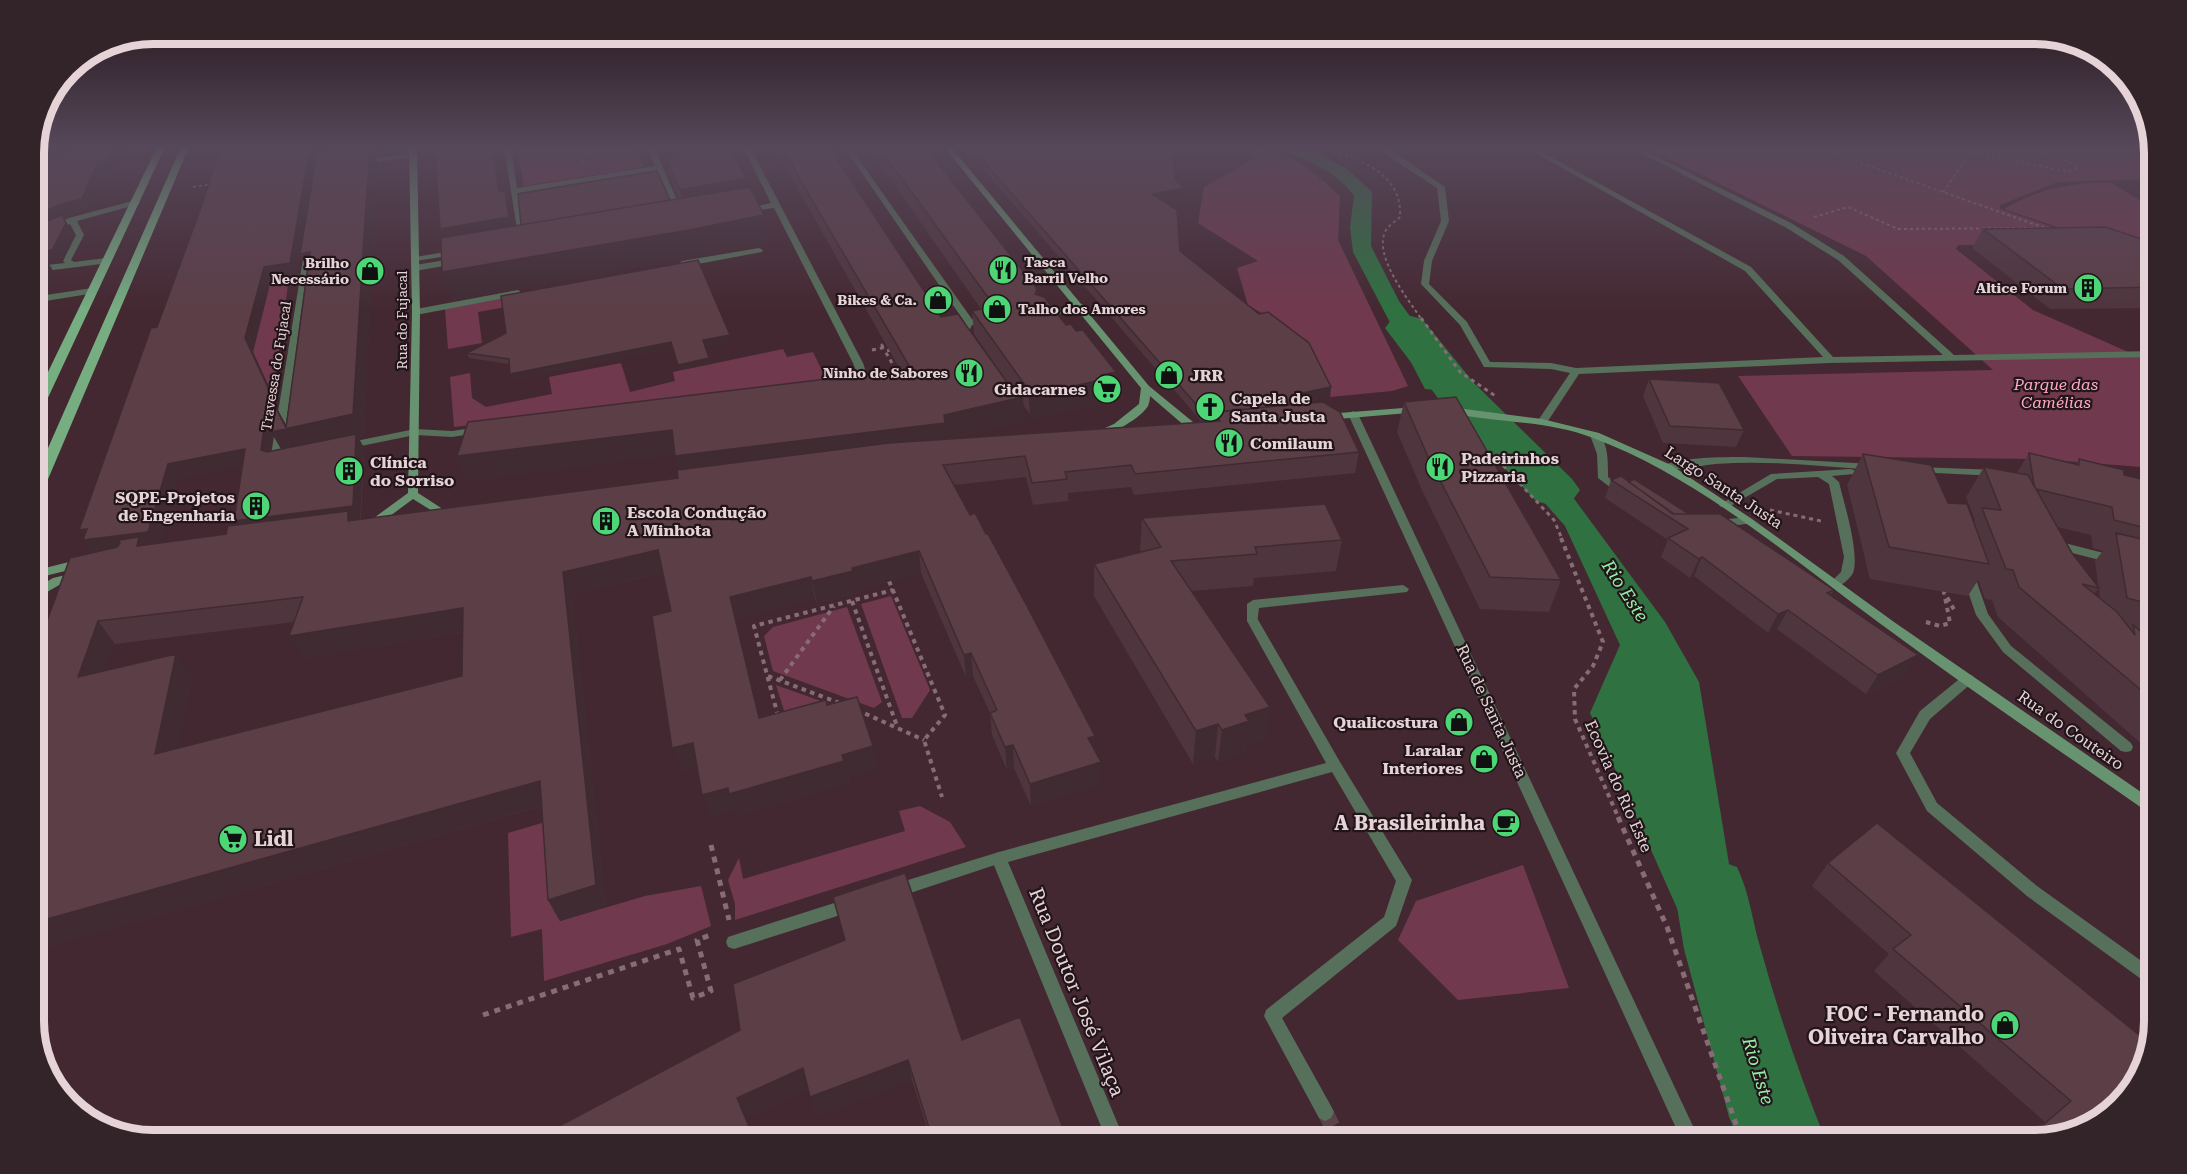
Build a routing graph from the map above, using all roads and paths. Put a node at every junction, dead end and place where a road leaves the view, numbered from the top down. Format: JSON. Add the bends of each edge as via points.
{"nodes":[{"id":1,"x":136,"y":202,"type":"joint"},
{"id":2,"x":161,"y":202,"type":"edge"},
{"id":3,"x":414,"y":202,"type":"edge"},
{"id":4,"x":516,"y":202,"type":"edge"},
{"id":5,"x":674,"y":202,"type":"edge"},
{"id":6,"x":774,"y":202,"type":"edge"},
{"id":7,"x":885,"y":202,"type":"edge"},
{"id":8,"x":993,"y":202,"type":"edge"},
{"id":9,"x":1443,"y":202,"type":"edge"},
{"id":10,"x":1627,"y":202,"type":"edge"},
{"id":11,"x":1742,"y":202,"type":"edge"},
{"id":12,"x":1971,"y":202,"type":"edge"},
{"id":13,"x":776,"y":205,"type":"junction"},
{"id":14,"x":736,"y":212,"type":"edge"},
{"id":15,"x":72,"y":219,"type":"junction"},
{"id":16,"x":670,"y":223,"type":"edge"},
{"id":17,"x":1788,"y":225,"type":"junction"},
{"id":18,"x":2044,"y":227,"type":"junction"},
{"id":19,"x":2055,"y":231,"type":"edge"},
{"id":20,"x":44,"y":232,"type":"edge"},
{"id":21,"x":310,"y":238,"type":"edge"},
{"id":22,"x":511,"y":242,"type":"edge"},
{"id":23,"x":529,"y":248,"type":"edge"},
{"id":24,"x":517,"y":250,"type":"edge"},
{"id":25,"x":759,"y":250,"type":"edge"},
{"id":26,"x":468,"y":254,"type":"edge"},
{"id":27,"x":106,"y":261,"type":"junction"},
{"id":28,"x":415,"y":264,"type":"junction"},
{"id":29,"x":72,"y":265,"type":"junction"},
{"id":30,"x":677,"y":265,"type":"edge"},
{"id":31,"x":44,"y":269,"type":"edge"},
{"id":32,"x":92,"y":291,"type":"junction"},
{"id":33,"x":525,"y":292,"type":"edge"},
{"id":34,"x":44,"y":298,"type":"edge"},
{"id":35,"x":1081,"y":307,"type":"junction"},
{"id":36,"x":416,"y":312,"type":"junction"},
{"id":37,"x":1041,"y":315,"type":"edge"},
{"id":38,"x":969,"y":322,"type":"junction"},
{"id":39,"x":992,"y":324,"type":"edge"},
{"id":40,"x":894,"y":346,"type":"edge"},
{"id":41,"x":978,"y":351,"type":"edge"},
{"id":42,"x":2143,"y":354,"type":"edge"},
{"id":43,"x":1952,"y":358,"type":"junction"},
{"id":44,"x":1830,"y":360,"type":"junction"},
{"id":45,"x":1576,"y":371,"type":"junction"},
{"id":46,"x":902,"y":380,"type":"edge"},
{"id":47,"x":844,"y":387,"type":"edge"},
{"id":48,"x":1146,"y":388,"type":"junction"},
{"id":49,"x":44,"y":394,"type":"edge"},
{"id":50,"x":1353,"y":414,"type":"junction"},
{"id":51,"x":1318,"y":417,"type":"edge"},
{"id":52,"x":1542,"y":422,"type":"junction"},
{"id":53,"x":488,"y":429,"type":"edge"},
{"id":54,"x":415,"y":432,"type":"junction"},
{"id":55,"x":1184,"y":433,"type":"edge"},
{"id":56,"x":1595,"y":435,"type":"junction"},
{"id":57,"x":1127,"y":437,"type":"edge"},
{"id":58,"x":1480,"y":446,"type":"edge"},
{"id":59,"x":333,"y":449,"type":"edge"},
{"id":60,"x":286,"y":459,"type":"edge"},
{"id":61,"x":1667,"y":467,"type":"junction"},
{"id":62,"x":1905,"y":470,"type":"edge"},
{"id":63,"x":1927,"y":470,"type":"junction"},
{"id":64,"x":44,"y":473,"type":"edge"},
{"id":65,"x":1817,"y":473,"type":"junction"},
{"id":66,"x":2008,"y":473,"type":"edge"},
{"id":67,"x":1938,"y":487,"type":"edge"},
{"id":68,"x":414,"y":494,"type":"junction"},
{"id":69,"x":1637,"y":502,"type":"edge"},
{"id":70,"x":1725,"y":505,"type":"junction"},
{"id":71,"x":1766,"y":507,"type":"dead end"},
{"id":72,"x":424,"y":518,"type":"edge"},
{"id":73,"x":1748,"y":521,"type":"junction"},
{"id":74,"x":392,"y":523,"type":"edge"},
{"id":75,"x":1704,"y":525,"type":"edge"},
{"id":76,"x":1842,"y":526,"type":"junction"},
{"id":77,"x":2038,"y":540,"type":"edge"},
{"id":78,"x":1962,"y":559,"type":"edge"},
{"id":79,"x":2131,"y":564,"type":"edge"},
{"id":80,"x":44,"y":572,"type":"edge"},
{"id":81,"x":889,"y":581,"type":"edge"},
{"id":82,"x":1835,"y":584,"type":"junction"},
{"id":83,"x":44,"y":589,"type":"edge"},
{"id":84,"x":1403,"y":589,"type":"dead end"},
{"id":85,"x":893,"y":590,"type":"junction"},
{"id":86,"x":852,"y":601,"type":"junction"},
{"id":87,"x":1944,"y":603,"type":"dead end"},
{"id":88,"x":834,"y":605,"type":"junction"},
{"id":89,"x":1950,"y":623,"type":"dead end"},
{"id":90,"x":767,"y":675,"type":"junction"},
{"id":91,"x":1968,"y":679,"type":"junction"},
{"id":92,"x":780,"y":680,"type":"junction"},
{"id":93,"x":847,"y":706,"type":"junction"},
{"id":94,"x":836,"y":709,"type":"edge"},
{"id":95,"x":780,"y":724,"type":"edge"},
{"id":96,"x":897,"y":726,"type":"junction"},
{"id":97,"x":924,"y":740,"type":"junction"},
{"id":98,"x":2126,"y":747,"type":"dead end"},
{"id":99,"x":1335,"y":766,"type":"junction"},
{"id":100,"x":942,"y":796,"type":"dead end"},
{"id":101,"x":2144,"y":802,"type":"edge"},
{"id":102,"x":711,"y":845,"type":"dead end"},
{"id":103,"x":999,"y":858,"type":"junction"},
{"id":104,"x":718,"y":932,"type":"dead end"},
{"id":105,"x":732,"y":934,"type":"joint"},
{"id":106,"x":2144,"y":972,"type":"edge"},
{"id":107,"x":483,"y":1015,"type":"dead end"},
{"id":108,"x":1325,"y":1113,"type":"tunnel mouth"},
{"id":109,"x":1111,"y":1130,"type":"edge"},
{"id":110,"x":1686,"y":1130,"type":"edge"},
{"id":111,"x":1738,"y":1130,"type":"edge"}],
"edges":[{"from":1,"to":15,"type":"street"},
{"from":1,"to":27,"type":"main road"},
{"from":2,"to":64,"type":"main road"},
{"from":3,"to":28,"type":"main road","name":"Rua do Fujacal"},
{"from":4,"to":22,"type":"street","via":[[522,240]]},
{"from":5,"to":16,"type":"street","via":[[682,221]]},
{"from":6,"to":13,"type":"street"},
{"from":7,"to":38,"type":"street"},
{"from":8,"to":35,"type":"main road"},
{"from":9,"to":45,"type":"street","via":[[1445,221],[1428,261],[1425,284],[1464,324],[1487,365],[1551,366]]},
{"from":10,"to":44,"type":"street","via":[[1748,269]]},
{"from":11,"to":17,"type":"street"},
{"from":12,"to":18,"type":"path"},
{"from":13,"to":14,"type":"street"},
{"from":13,"to":47,"type":"street","via":[[858,363],[862,375]]},
{"from":15,"to":20,"type":"street"},
{"from":15,"to":29,"type":"street","via":[[80,235],[67,261]]},
{"from":17,"to":18,"type":"path","via":[[1848,207],[1898,229]]},
{"from":17,"to":43,"type":"street","via":[[1841,258]]},
{"from":18,"to":19,"type":"path"},
{"from":21,"to":60,"type":"street","name":"Travessa do Fujacal","via":[[275,461]]},
{"from":23,"to":24,"type":"street"},
{"from":25,"to":30,"type":"street"},
{"from":26,"to":28,"type":"street"},
{"from":27,"to":29,"type":"street"},
{"from":27,"to":32,"type":"main road"},
{"from":28,"to":36,"type":"main road","name":"Rua do Fujacal"},
{"from":29,"to":31,"type":"street"},
{"from":32,"to":34,"type":"street"},
{"from":32,"to":49,"type":"main road"},
{"from":33,"to":36,"type":"street"},
{"from":35,"to":37,"type":"street"},
{"from":35,"to":48,"type":"main road"},
{"from":36,"to":54,"type":"main road","name":"Rua do Fujacal"},
{"from":38,"to":39,"type":"street"},
{"from":38,"to":41,"type":"street","via":[[964,331]]},
{"from":40,"to":46,"type":"path","via":[[885,351]]},
{"from":42,"to":43,"type":"street"},
{"from":43,"to":44,"type":"street"},
{"from":44,"to":45,"type":"street"},
{"from":45,"to":52,"type":"street"},
{"from":48,"to":55,"type":"main road","via":[[1190,425],[1214,427]]},
{"from":48,"to":57,"type":"main road","via":[[1144,405],[1118,426],[1093,438]]},
{"from":50,"to":51,"type":"main road","name":"Largo Santa Justa"},
{"from":50,"to":52,"type":"main road","name":"Largo Santa Justa","via":[[1428,410]]},
{"from":50,"to":110,"type":"street","name":"Rua de Santa Justa"},
{"from":52,"to":56,"type":"main road","name":"Largo Santa Justa"},
{"from":53,"to":54,"type":"street","via":[[452,434]]},
{"from":54,"to":59,"type":"street"},
{"from":54,"to":68,"type":"main road","name":"Rua do Fujacal"},
{"from":56,"to":61,"type":"main road","name":"Largo Santa Justa"},
{"from":56,"to":69,"type":"street","via":[[1602,454],[1603,477]]},
{"from":58,"to":111,"type":"path","name":"Ecovia do Rio Este","via":[[1554,520],[1603,642],[1593,666],[1574,689],[1575,719],[1667,927]]},
{"from":61,"to":65,"type":"street","via":[[1743,458],[1883,469]]},
{"from":61,"to":70,"type":"main road","name":"Largo Santa Justa"},
{"from":62,"to":63,"type":"street"},
{"from":63,"to":66,"type":"street"},
{"from":63,"to":67,"type":"street"},
{"from":65,"to":70,"type":"street","via":[[1775,476]]},
{"from":65,"to":76,"type":"street","via":[[1834,482]]},
{"from":68,"to":72,"type":"main road","via":[[451,514]]},
{"from":68,"to":74,"type":"main road","via":[[365,527]]},
{"from":70,"to":73,"type":"main road","name":"Largo Santa Justa"},
{"from":71,"to":76,"type":"path"},
{"from":73,"to":75,"type":"street"},
{"from":73,"to":82,"type":"main road","name":"Largo Santa Justa"},
{"from":76,"to":82,"type":"street","via":[[1849,562],[1847,573]]},
{"from":77,"to":79,"type":"street"},
{"from":78,"to":98,"type":"street","via":[[1982,615],[2007,650]]},
{"from":80,"to":83,"type":"main road","via":[[64,566],[90,567]]},
{"from":81,"to":85,"type":"path"},
{"from":82,"to":91,"type":"main road","name":"Largo Santa Justa"},
{"from":84,"to":99,"type":"street","via":[[1253,604],[1253,621]]},
{"from":85,"to":86,"type":"path"},
{"from":85,"to":97,"type":"path","via":[[945,715]]},
{"from":86,"to":88,"type":"path"},
{"from":86,"to":96,"type":"path"},
{"from":87,"to":89,"type":"path"},
{"from":88,"to":90,"type":"path","via":[[754,626]]},
{"from":88,"to":92,"type":"path"},
{"from":90,"to":92,"type":"path"},
{"from":90,"to":95,"type":"path"},
{"from":91,"to":101,"type":"main road","name":"Rua do Couteiro"},
{"from":91,"to":106,"type":"street","via":[[1925,715],[1903,753],[1932,807],[2032,891]]},
{"from":92,"to":93,"type":"path"},
{"from":93,"to":94,"type":"path"},
{"from":93,"to":96,"type":"path"},
{"from":96,"to":97,"type":"path"},
{"from":97,"to":100,"type":"path"},
{"from":99,"to":103,"type":"street"},
{"from":99,"to":108,"type":"street","via":[[1404,880],[1390,921],[1272,1016]]},
{"from":102,"to":105,"type":"path"},
{"from":103,"to":105,"type":"street","via":[[872,898]]},
{"from":103,"to":109,"type":"street","name":"Rua Doutor José Vilaça"},
{"from":104,"to":107,"type":"path","via":[[697,940],[711,991],[693,998],[679,950]]}]}
